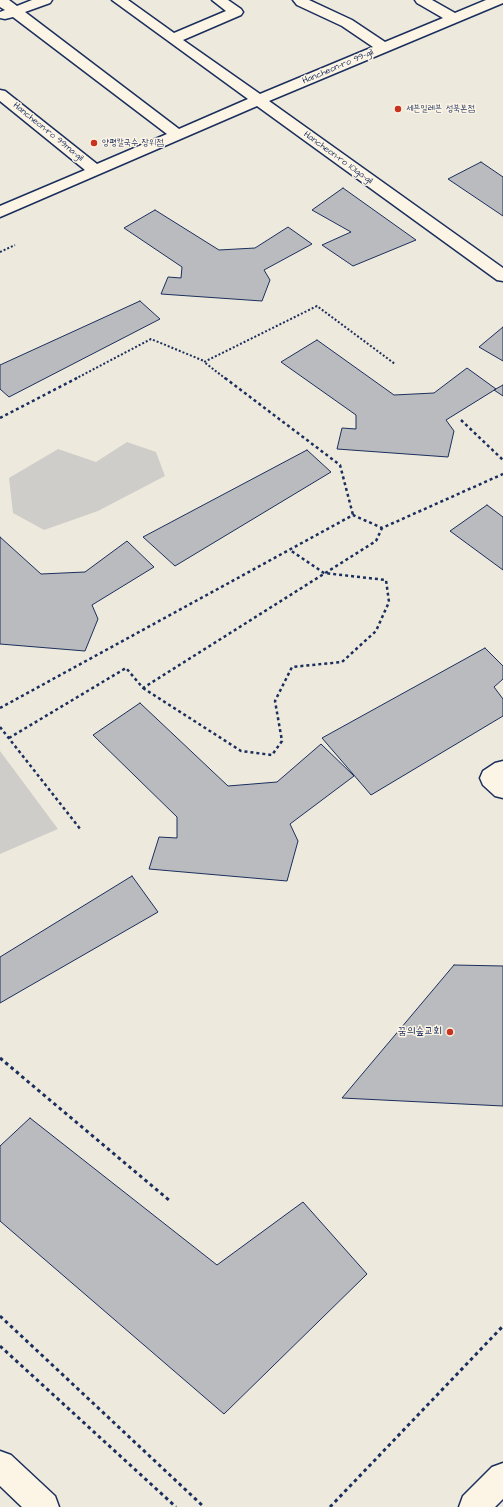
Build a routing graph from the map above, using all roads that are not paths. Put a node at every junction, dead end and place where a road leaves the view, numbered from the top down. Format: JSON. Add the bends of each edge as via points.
{"nodes":[{"id":1,"x":0,"y":0,"type":"edge"},
{"id":2,"x":45,"y":0,"type":"edge"},
{"id":3,"x":120,"y":0,"type":"edge"},
{"id":4,"x":219,"y":0,"type":"edge"},
{"id":5,"x":300,"y":0,"type":"edge"},
{"id":6,"x":422,"y":0,"type":"edge"},
{"id":7,"x":498,"y":0,"type":"edge"},
{"id":8,"x":16,"y":11,"type":"junction"},
{"id":9,"x":0,"y":17,"type":"edge"},
{"id":10,"x":453,"y":18,"type":"junction"},
{"id":11,"x":173,"y":39,"type":"junction"},
{"id":12,"x":384,"y":48,"type":"junction"},
{"id":13,"x":0,"y":94,"type":"edge"},
{"id":14,"x":259,"y":100,"type":"junction"},
{"id":15,"x":178,"y":135,"type":"junction"},
{"id":16,"x":95,"y":170,"type":"junction"},
{"id":17,"x":0,"y":212,"type":"edge"},
{"id":18,"x":503,"y":276,"type":"edge"},
{"id":19,"x":503,"y":770,"type":"edge"},
{"id":20,"x":503,"y":789,"type":"edge"},
{"id":21,"x":0,"y":1466,"type":"edge"},
{"id":22,"x":503,"y":1478,"type":"edge"},
{"id":23,"x":44,"y":1507,"type":"edge"},
{"id":24,"x":474,"y":1507,"type":"edge"}],
"edges":[{"from":1,"to":8,"type":"street"},
{"from":2,"to":8,"type":"street"},
{"from":3,"to":11,"type":"street","name":"Hancheon-ro 101ga-gil"},
{"from":4,"to":11,"type":"street","via":[[236,12]]},
{"from":5,"to":12,"type":"street","via":[[347,22]]},
{"from":6,"to":10,"type":"street"},
{"from":7,"to":10,"type":"street","name":"Hancheon-ro 99-gil"},
{"from":8,"to":9,"type":"street"},
{"from":8,"to":15,"type":"street"},
{"from":10,"to":12,"type":"street","name":"Hancheon-ro 99-gil"},
{"from":11,"to":14,"type":"street","name":"Hancheon-ro 101ga-gil"},
{"from":12,"to":14,"type":"street","name":"Hancheon-ro 99-gil"},
{"from":13,"to":16,"type":"street","name":"Hancheon-ro 99ma-gil"},
{"from":14,"to":15,"type":"street","name":"Hancheon-ro 99-gil"},
{"from":14,"to":18,"type":"street","name":"Hancheon-ro 101ga-gil"},
{"from":15,"to":16,"type":"street","name":"Hancheon-ro 99-gil"},
{"from":16,"to":17,"type":"street","name":"Hancheon-ro 99-gil"},
{"from":19,"to":20,"type":"street","via":[[491,778]]},
{"from":21,"to":23,"type":"street"},
{"from":22,"to":24,"type":"street"}]}
